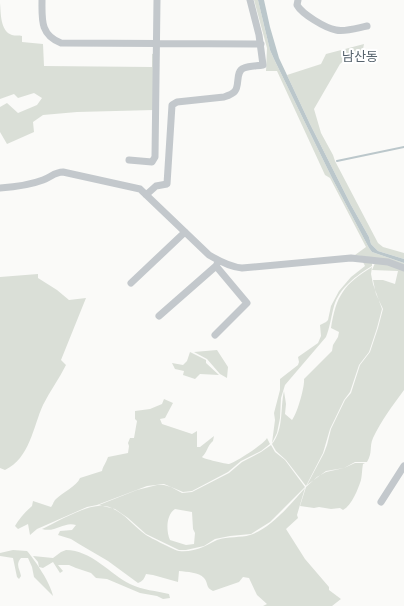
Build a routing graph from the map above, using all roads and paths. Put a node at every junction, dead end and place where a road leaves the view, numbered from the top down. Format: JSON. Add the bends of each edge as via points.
{"nodes":[{"id":1,"x":42,"y":0,"type":"edge"},
{"id":2,"x":157,"y":0,"type":"edge"},
{"id":3,"x":250,"y":0,"type":"edge"},
{"id":4,"x":298,"y":0,"type":"edge"},
{"id":5,"x":367,"y":26,"type":"dead end"},
{"id":6,"x":158,"y":43,"type":"junction"},
{"id":7,"x":261,"y":44,"type":"junction"},
{"id":8,"x":129,"y":160,"type":"dead end"},
{"id":9,"x":0,"y":188,"type":"edge"},
{"id":10,"x":146,"y":195,"type":"junction"},
{"id":11,"x":185,"y":232,"type":"junction"},
{"id":12,"x":217,"y":263,"type":"junction"},
{"id":13,"x":404,"y":268,"type":"edge"},
{"id":14,"x":131,"y":283,"type":"dead end"},
{"id":15,"x":159,"y":316,"type":"dead end"},
{"id":16,"x":215,"y":335,"type":"dead end"},
{"id":17,"x":404,"y":466,"type":"edge"},
{"id":18,"x":381,"y":502,"type":"dead end"}],
"edges":[{"from":1,"to":6,"type":"street","via":[[45,30],[55,41]]},
{"from":2,"to":6,"type":"street"},
{"from":3,"to":7,"type":"street"},
{"from":4,"to":5,"type":"street","via":[[299,9],[337,31]]},
{"from":6,"to":7,"type":"street"},
{"from":6,"to":8,"type":"street","via":[[155,157],[152,162]]},
{"from":7,"to":10,"type":"street","via":[[263,65],[242,68],[235,92],[224,97],[177,102],[172,105],[167,184],[156,186]]},
{"from":9,"to":10,"type":"street","via":[[37,182],[56,172],[63,172],[140,189]]},
{"from":10,"to":11,"type":"street"},
{"from":11,"to":12,"type":"street"},
{"from":11,"to":14,"type":"street"},
{"from":12,"to":13,"type":"street","via":[[242,268],[357,258],[388,262]]},
{"from":12,"to":15,"type":"street"},
{"from":12,"to":16,"type":"street","via":[[247,303]]},
{"from":17,"to":18,"type":"street"}]}
